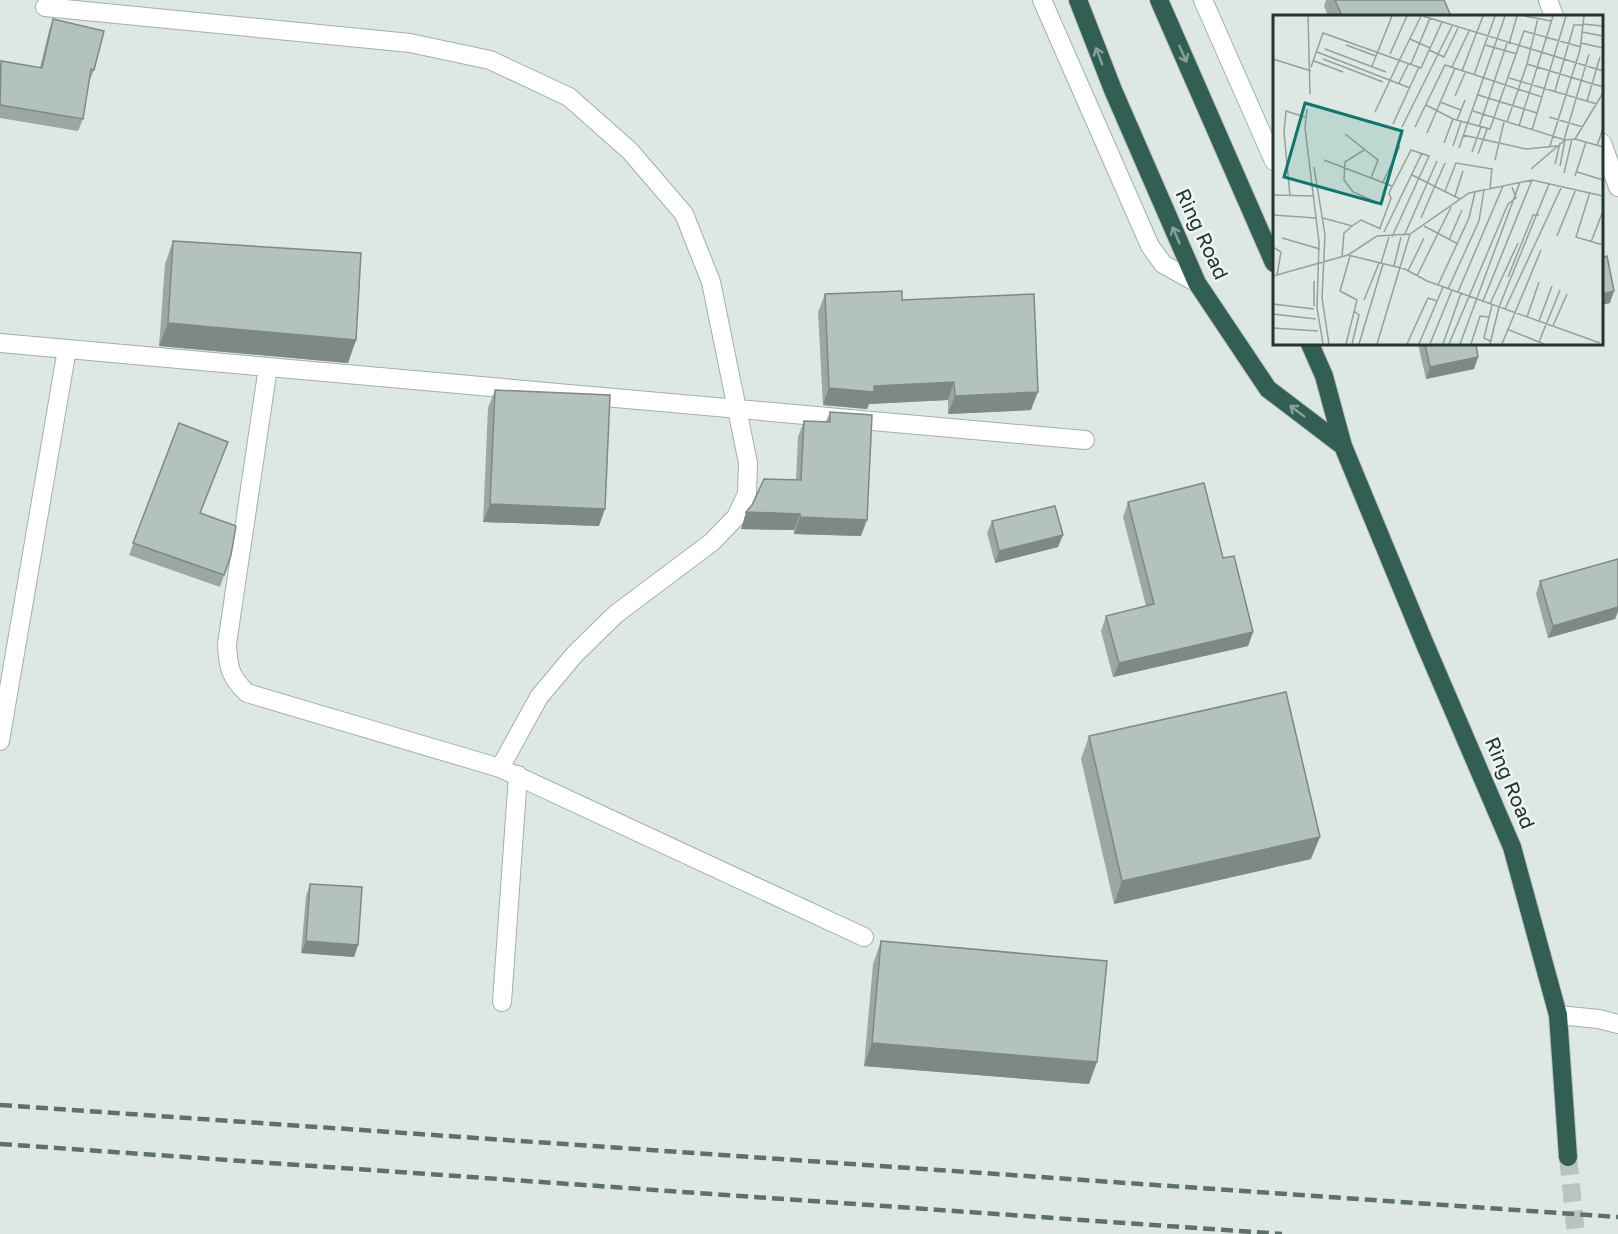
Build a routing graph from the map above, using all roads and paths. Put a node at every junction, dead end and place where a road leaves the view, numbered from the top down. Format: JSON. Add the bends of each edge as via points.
{"nodes":[{"id":1,"x":1042,"y":0,"type":"edge"},
{"id":2,"x":1078,"y":0,"type":"edge"},
{"id":3,"x":1159,"y":0,"type":"edge"},
{"id":4,"x":1203,"y":0,"type":"edge"},
{"id":5,"x":1548,"y":0,"type":"edge"},
{"id":6,"x":45,"y":7,"type":"dead end"},
{"id":7,"x":1554,"y":15,"type":"edge"},
{"id":8,"x":1603,"y":146,"type":"edge"},
{"id":9,"x":1273,"y":158,"type":"edge"},
{"id":10,"x":1618,"y":187,"type":"edge"},
{"id":11,"x":1273,"y":258,"type":"edge"},
{"id":12,"x":1197,"y":283,"type":"junction"},
{"id":13,"x":0,"y":343,"type":"edge"},
{"id":14,"x":1310,"y":345,"type":"edge"},
{"id":15,"x":67,"y":349,"type":"junction"},
{"id":16,"x":268,"y":367,"type":"junction"},
{"id":17,"x":736,"y":409,"type":"junction"},
{"id":18,"x":1085,"y":440,"type":"dead end"},
{"id":19,"x":1344,"y":446,"type":"junction"},
{"id":20,"x":0,"y":741,"type":"edge"},
{"id":21,"x":500,"y":768,"type":"junction"},
{"id":22,"x":518,"y":775,"type":"junction"},
{"id":23,"x":864,"y":937,"type":"dead end"},
{"id":24,"x":502,"y":1002,"type":"dead end"},
{"id":25,"x":1558,"y":1015,"type":"junction"},
{"id":26,"x":1618,"y":1024,"type":"edge"},
{"id":27,"x":1568,"y":1157,"type":"tunnel mouth"}],
"edges":[{"from":1,"to":12,"type":"street","via":[[1150,246],[1163,264]]},
{"from":12,"to":2,"type":"highway","name":"Ring Road","one_way":true},
{"from":3,"to":11,"type":"highway","one_way":true},
{"from":4,"to":9,"type":"street"},
{"from":5,"to":7,"type":"street"},
{"from":6,"to":17,"type":"street","via":[[410,43],[490,60],[570,97],[630,151],[684,214],[711,282]]},
{"from":8,"to":10,"type":"street"},
{"from":19,"to":12,"type":"highway","name":"Ring Road","one_way":true,"via":[[1268,389]]},
{"from":13,"to":15,"type":"street"},
{"from":14,"to":19,"type":"highway","name":"Ring Road","via":[[1324,376]]},
{"from":15,"to":16,"type":"street"},
{"from":15,"to":20,"type":"street"},
{"from":16,"to":17,"type":"street"},
{"from":16,"to":21,"type":"street","via":[[227,644],[228,666],[236,683],[247,693]]},
{"from":17,"to":18,"type":"street"},
{"from":17,"to":21,"type":"street","via":[[748,463],[747,494],[735,517],[712,542],[616,614],[575,654],[539,697]]},
{"from":19,"to":25,"type":"highway","name":"Ring Road","via":[[1512,847]]},
{"from":21,"to":22,"type":"street"},
{"from":22,"to":23,"type":"street"},
{"from":22,"to":24,"type":"street"},
{"from":25,"to":26,"type":"street"},
{"from":25,"to":27,"type":"highway","name":"Ring Road"}]}
